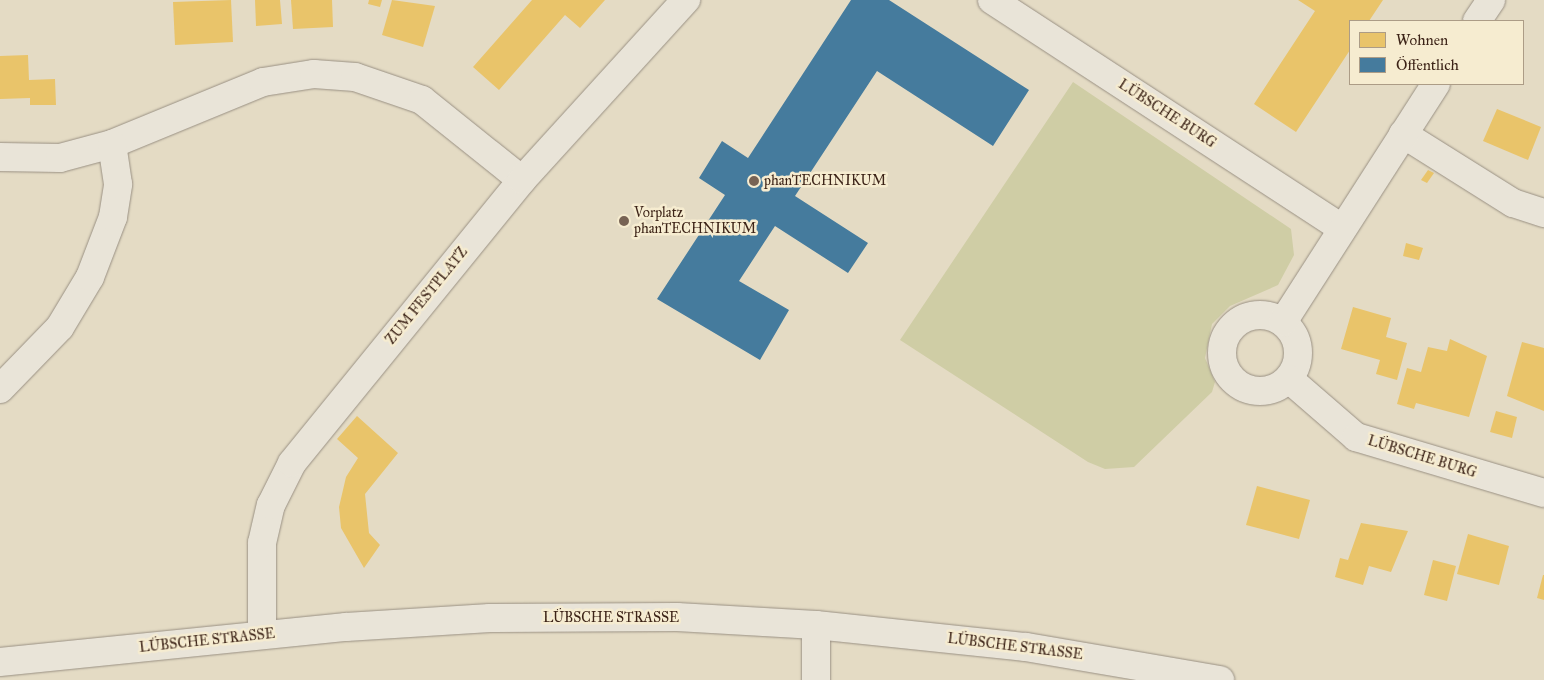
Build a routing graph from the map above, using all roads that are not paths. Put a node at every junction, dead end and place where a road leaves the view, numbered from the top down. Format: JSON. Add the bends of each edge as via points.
{"nodes":[{"id":1,"x":686,"y":0,"type":"edge"},
{"id":2,"x":992,"y":0,"type":"edge"},
{"id":3,"x":1491,"y":0,"type":"edge"},
{"id":4,"x":1478,"y":20,"type":"edge"},
{"id":5,"x":1435,"y":85,"type":"edge"},
{"id":6,"x":1403,"y":134,"type":"junction"},
{"id":7,"x":112,"y":144,"type":"junction"},
{"id":8,"x":0,"y":157,"type":"edge"},
{"id":9,"x":522,"y":180,"type":"junction"},
{"id":10,"x":1544,"y":213,"type":"edge"},
{"id":11,"x":1342,"y":228,"type":"junction"},
{"id":12,"x":1283,"y":322,"type":"junction"},
{"id":13,"x":1289,"y":379,"type":"junction"},
{"id":14,"x":0,"y":389,"type":"edge"},
{"id":15,"x":1544,"y":493,"type":"edge"},
{"id":16,"x":816,"y":625,"type":"junction"},
{"id":17,"x":262,"y":635,"type":"junction"},
{"id":18,"x":0,"y":662,"type":"edge"},
{"id":19,"x":816,"y":680,"type":"edge"},
{"id":20,"x":1218,"y":680,"type":"edge"}],
"edges":[{"from":1,"to":9,"type":"street","name":"ZUM FESTPLATZ"},
{"from":2,"to":11,"type":"street","name":"LÜBSCHE BURG"},
{"from":3,"to":4,"type":"street"},
{"from":5,"to":6,"type":"street"},
{"from":6,"to":10,"type":"street","via":[[1513,203]]},
{"from":6,"to":11,"type":"street"},
{"from":7,"to":8,"type":"street","via":[[60,158]]},
{"from":7,"to":9,"type":"street","via":[[263,82],[314,74],[355,77],[422,100]]},
{"from":7,"to":14,"type":"street","via":[[118,184],[113,217],[90,277],[60,327]]},
{"from":9,"to":17,"type":"street","name":"ZUM FESTPLATZ","via":[[292,463],[271,505],[262,543]]},
{"from":11,"to":12,"type":"street"},
{"from":12,"to":13,"type":"street","via":[[1293,332],[1299,352]]},
{"from":12,"to":13,"type":"street","via":[[1261,314],[1243,319],[1229,330],[1222,352],[1228,375],[1244,388],[1268,391]]},
{"from":13,"to":15,"type":"street","name":"LÜBSCHE BURG","via":[[1356,437]]},
{"from":16,"to":17,"type":"street","name":"LÜBSCHE STRASSE","via":[[677,617],[490,618]]},
{"from":16,"to":19,"type":"street"},
{"from":16,"to":20,"type":"street","name":"LÜBSCHE STRASSE","via":[[1026,647]]},
{"from":17,"to":18,"type":"street","name":"LÜBSCHE STRASSE"}]}
